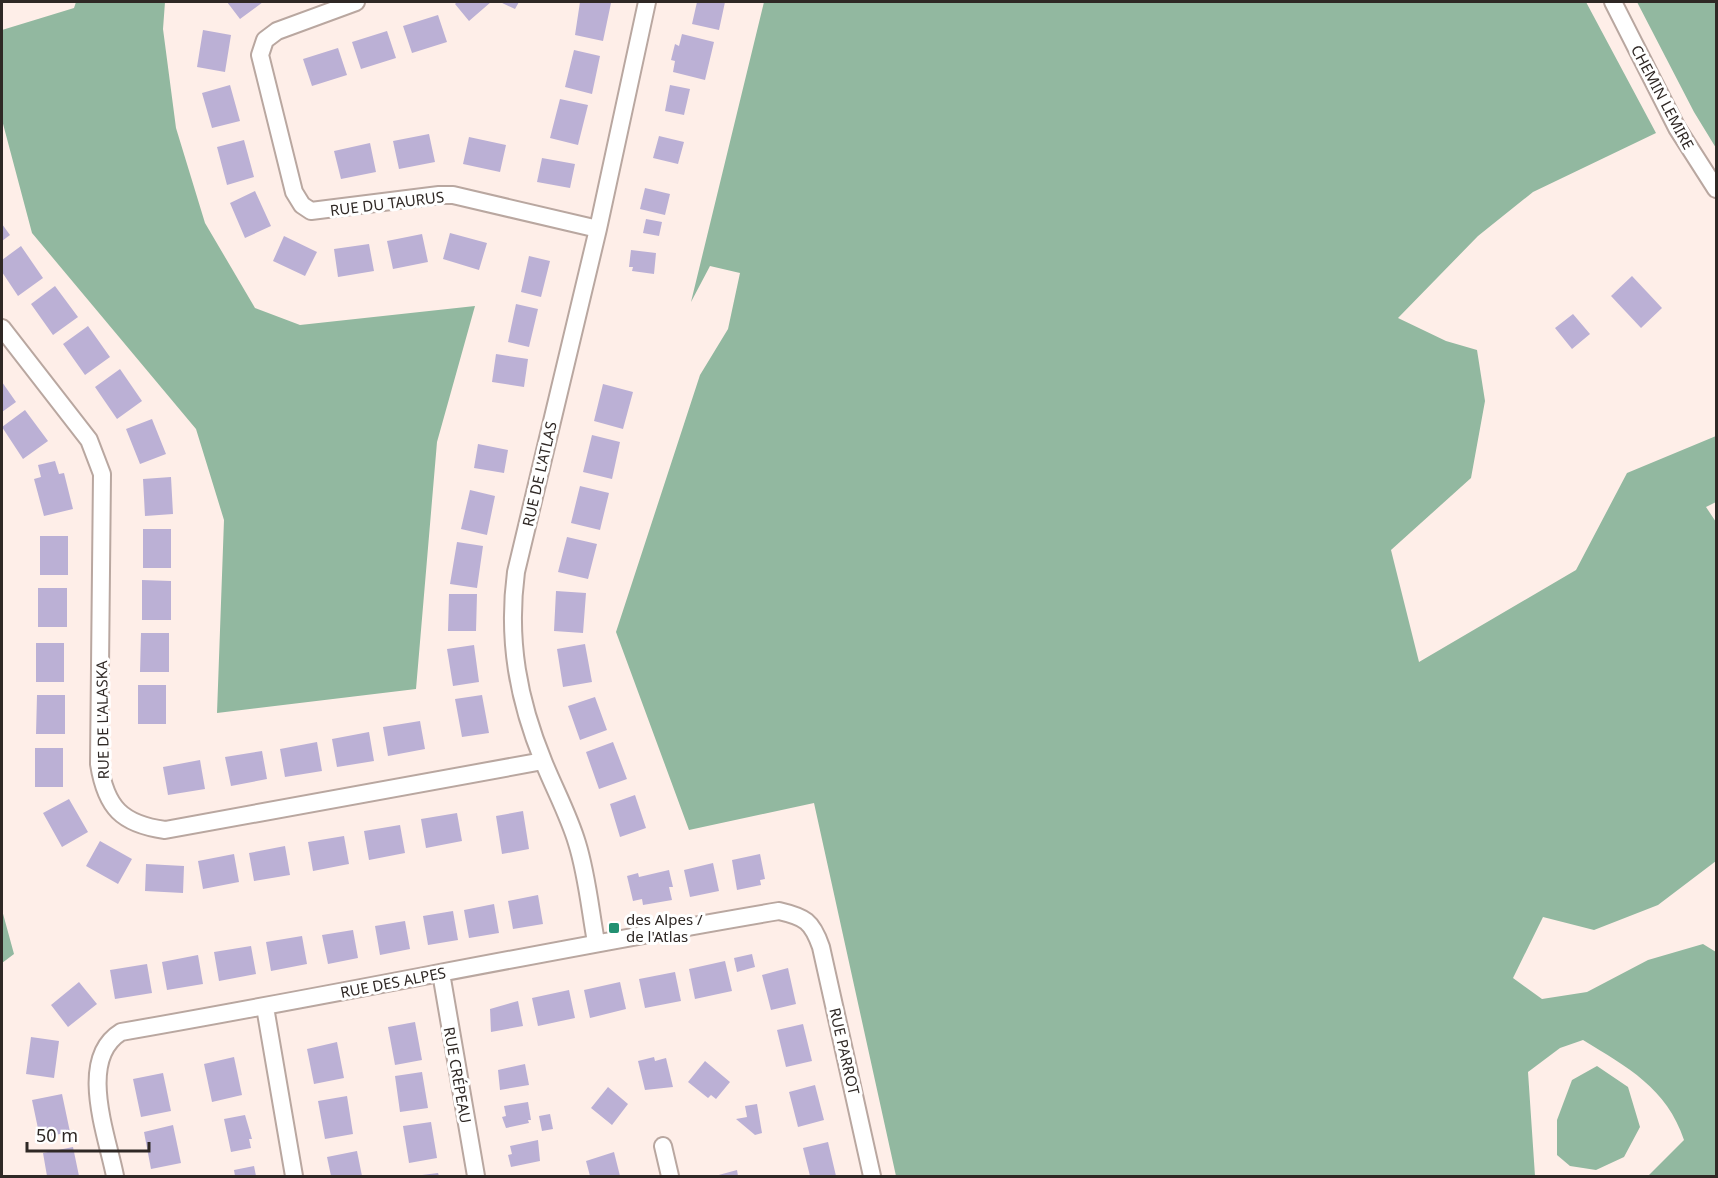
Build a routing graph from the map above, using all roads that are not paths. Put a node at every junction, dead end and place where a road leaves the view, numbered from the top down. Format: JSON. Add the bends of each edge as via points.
{"nodes":[{"id":1,"x":356,"y":2,"type":"edge"},
{"id":2,"x":647,"y":2,"type":"edge"},
{"id":3,"x":1613,"y":2,"type":"edge"},
{"id":4,"x":1716,"y":189,"type":"edge"},
{"id":5,"x":598,"y":229,"type":"junction"},
{"id":6,"x":2,"y":328,"type":"edge"},
{"id":7,"x":543,"y":761,"type":"junction"},
{"id":8,"x":814,"y":927,"type":"joint"},
{"id":9,"x":596,"y":942,"type":"junction"},
{"id":10,"x":441,"y":973,"type":"junction"},
{"id":11,"x":266,"y":1007,"type":"junction"},
{"id":12,"x":663,"y":1146,"type":"dead end"},
{"id":13,"x":115,"y":1176,"type":"edge"},
{"id":14,"x":294,"y":1176,"type":"edge"},
{"id":15,"x":476,"y":1176,"type":"edge"},
{"id":16,"x":670,"y":1176,"type":"edge"},
{"id":17,"x":872,"y":1176,"type":"edge"}],
"edges":[{"from":1,"to":5,"type":"street","name":"RUE DU TAURUS","via":[[277,31],[265,40],[260,56],[294,192],[302,205],[312,211],[453,195]]},
{"from":2,"to":5,"type":"street","name":"RUE DE L'ATLAS"},
{"from":3,"to":4,"type":"street","name":"CHEMIN LEMIRE","via":[[1677,128]]},
{"from":5,"to":7,"type":"street","name":"RUE DE L'ATLAS","via":[[516,572],[513,599],[511,626],[517,673]]},
{"from":6,"to":7,"type":"street","name":"RUE DE L'ALASKA","via":[[89,440],[102,474],[99,764],[102,786],[124,819],[165,830]]},
{"from":7,"to":9,"type":"street","name":"RUE DE L'ATLAS","via":[[577,842]]},
{"from":8,"to":9,"type":"street","name":"RUE DES ALPES","via":[[797,915],[779,910]]},
{"from":8,"to":17,"type":"street","name":"RUE PARROT"},
{"from":9,"to":10,"type":"street","name":"RUE DES ALPES"},
{"from":10,"to":11,"type":"street","name":"RUE DES ALPES"},
{"from":10,"to":15,"type":"street","name":"RUE CRÉPEAU"},
{"from":11,"to":13,"type":"street","name":"RUE DES ALPES","via":[[121,1032],[108,1043],[95,1073]]},
{"from":11,"to":14,"type":"street"},
{"from":12,"to":16,"type":"street"}]}
